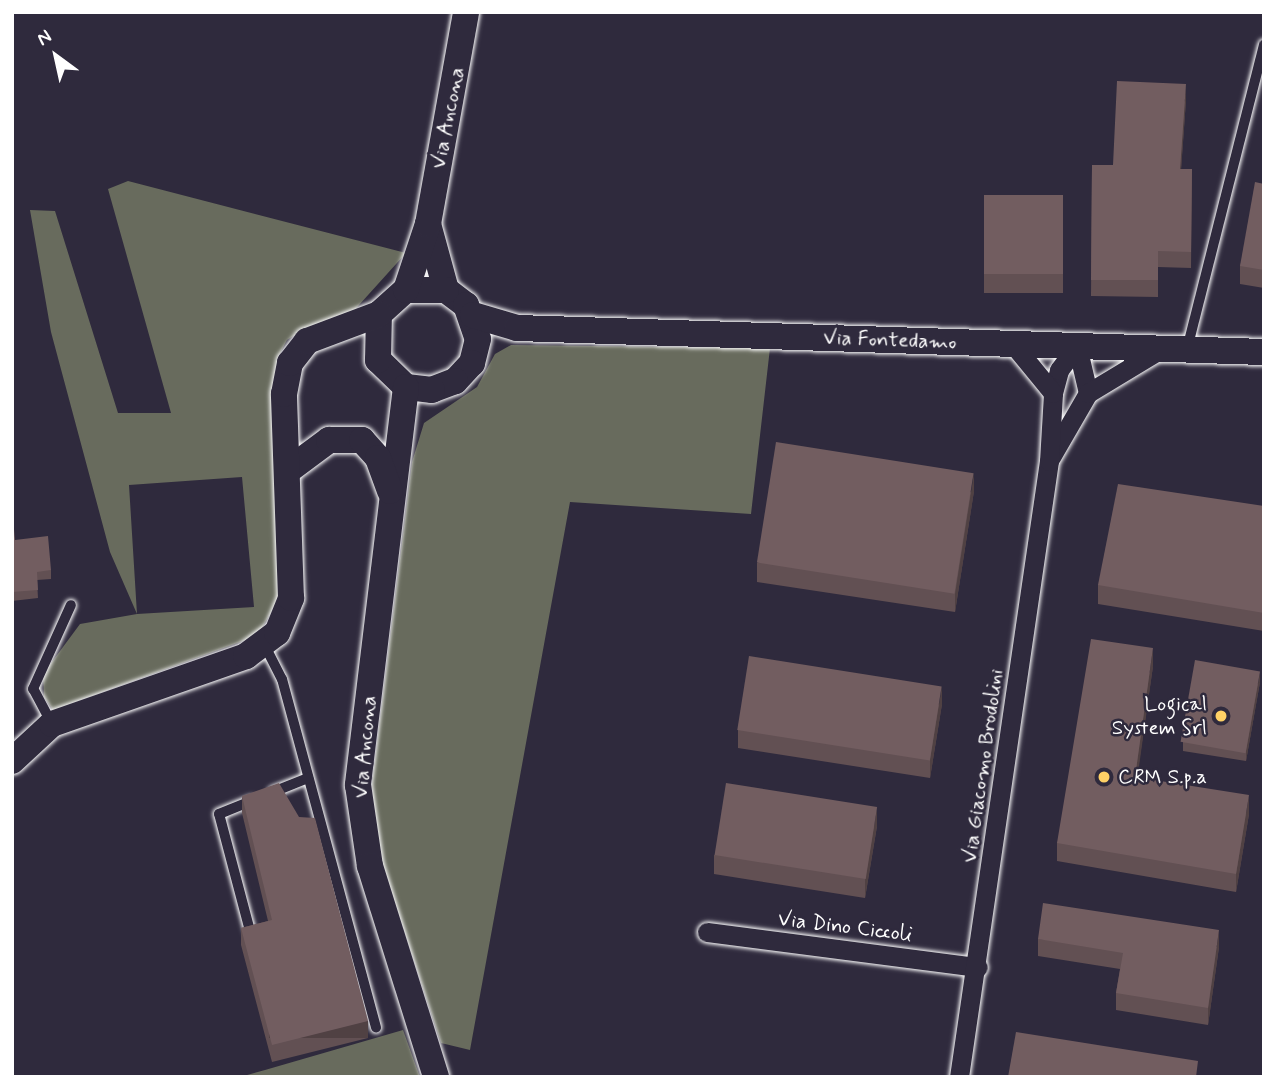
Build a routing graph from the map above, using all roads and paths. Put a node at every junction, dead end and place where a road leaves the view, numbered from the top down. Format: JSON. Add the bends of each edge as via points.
{"nodes":[{"id":1,"x":466,"y":12,"type":"edge"},
{"id":2,"x":1264,"y":45,"type":"edge"},
{"id":3,"x":428,"y":224,"type":"junction"},
{"id":4,"x":406,"y":290,"type":"junction"},
{"id":5,"x":446,"y":290,"type":"junction"},
{"id":6,"x":379,"y":314,"type":"junction"},
{"id":7,"x":472,"y":315,"type":"junction"},
{"id":8,"x":517,"y":328,"type":"junction"},
{"id":9,"x":324,"y":334,"type":"junction"},
{"id":10,"x":1012,"y":343,"type":"junction"},
{"id":11,"x":1077,"y":346,"type":"junction"},
{"id":12,"x":1174,"y":350,"type":"junction"},
{"id":13,"x":477,"y":351,"type":"junction"},
{"id":14,"x":1264,"y":352,"type":"edge"},
{"id":15,"x":378,"y":360,"type":"junction"},
{"id":16,"x":419,"y":389,"type":"junction"},
{"id":17,"x":1053,"y":393,"type":"junction"},
{"id":18,"x":1088,"y":393,"type":"junction"},
{"id":19,"x":1049,"y":461,"type":"junction"},
{"id":20,"x":290,"y":469,"type":"junction"},
{"id":21,"x":391,"y":496,"type":"junction"},
{"id":22,"x":71,"y":605,"type":"dead end"},
{"id":23,"x":264,"y":645,"type":"junction"},
{"id":24,"x":52,"y":724,"type":"junction"},
{"id":25,"x":12,"y":761,"type":"edge"},
{"id":26,"x":308,"y":778,"type":"junction"},
{"id":27,"x":250,"y":931,"type":"edge"},
{"id":28,"x":707,"y":932,"type":"dead end"},
{"id":29,"x":978,"y":967,"type":"junction"},
{"id":30,"x":376,"y":1028,"type":"dead end"},
{"id":31,"x":436,"y":1077,"type":"edge"},
{"id":32,"x":959,"y":1077,"type":"edge"}],
"edges":[{"from":1,"to":3,"type":"main road","name":"Via Ancona"},
{"from":2,"to":12,"type":"lane"},
{"from":3,"to":4,"type":"main road","name":"Via Ancona"},
{"from":3,"to":5,"type":"main road","name":"Via Ancona"},
{"from":4,"to":5,"type":"main road"},
{"from":4,"to":6,"type":"main road","name":"Via Ancona"},
{"from":5,"to":7,"type":"main road"},
{"from":6,"to":9,"type":"main road"},
{"from":6,"to":15,"type":"main road"},
{"from":7,"to":8,"type":"main road","name":"Via Fontedamo"},
{"from":7,"to":13,"type":"main road"},
{"from":8,"to":10,"type":"main road","name":"Via Fontedamo"},
{"from":8,"to":13,"type":"main road"},
{"from":9,"to":15,"type":"main road"},
{"from":9,"to":20,"type":"main road","via":[[307,341],[290,363],[284,394]]},
{"from":10,"to":11,"type":"main road","name":"Via Fontedamo"},
{"from":10,"to":17,"type":"street"},
{"from":11,"to":12,"type":"main road","name":"Via Fontedamo"},
{"from":11,"to":17,"type":"street","name":"Via Giacomo Brodolini","via":[[1059,370]]},
{"from":11,"to":18,"type":"street"},
{"from":12,"to":14,"type":"main road","name":"Via Fontedamo"},
{"from":12,"to":18,"type":"street","name":"Via Giacomo Brodolini"},
{"from":13,"to":16,"type":"main road","via":[[455,381]]},
{"from":15,"to":16,"type":"main road"},
{"from":16,"to":21,"type":"main road","name":"Via Ancona","via":[[399,450]]},
{"from":17,"to":19,"type":"street","name":"Via Giacomo Brodolini"},
{"from":18,"to":19,"type":"street","name":"Via Giacomo Brodolini"},
{"from":19,"to":29,"type":"street","name":"Via Giacomo Brodolini"},
{"from":20,"to":21,"type":"main road","via":[[328,440],[362,440],[378,458]]},
{"from":20,"to":23,"type":"main road","via":[[291,598],[277,633]]},
{"from":21,"to":31,"type":"main road","name":"Via Ancona","via":[[358,785],[370,866]]},
{"from":22,"to":24,"type":"lane","via":[[33,689]]},
{"from":23,"to":24,"type":"main road"},
{"from":23,"to":26,"type":"lane","via":[[282,679]]},
{"from":24,"to":25,"type":"main road"},
{"from":26,"to":27,"type":"lane","via":[[219,814]]},
{"from":26,"to":30,"type":"lane"},
{"from":28,"to":29,"type":"street","name":"Via Dino Ciccoli"},
{"from":29,"to":32,"type":"street","name":"Via Giacomo Brodolini"}]}
